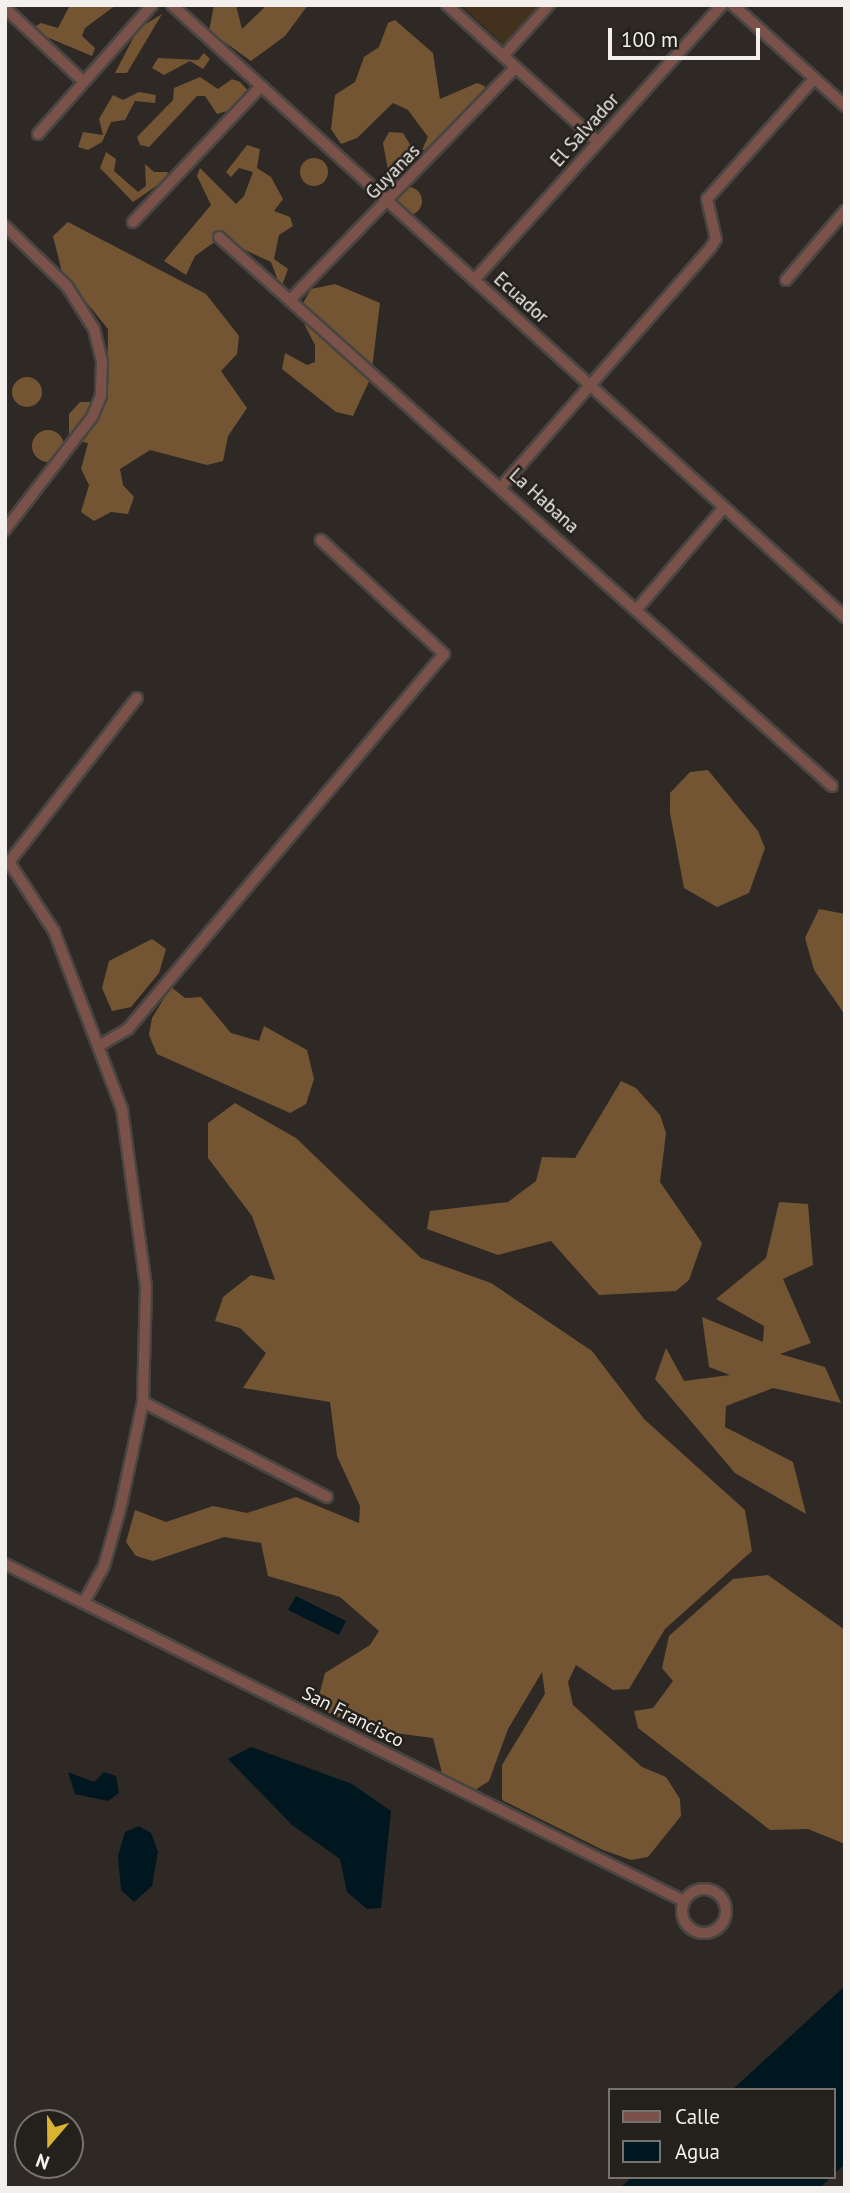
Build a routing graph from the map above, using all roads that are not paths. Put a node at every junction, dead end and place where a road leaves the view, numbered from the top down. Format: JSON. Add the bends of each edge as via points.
{"nodes":[{"id":1,"x":152,"y":5,"type":"edge"},
{"id":2,"x":172,"y":5,"type":"edge"},
{"id":3,"x":447,"y":5,"type":"edge"},
{"id":4,"x":549,"y":5,"type":"edge"},
{"id":5,"x":722,"y":5,"type":"edge"},
{"id":6,"x":733,"y":5,"type":"edge"},
{"id":7,"x":5,"y":8,"type":"edge"},
{"id":8,"x":503,"y":56,"type":"junction"},
{"id":9,"x":515,"y":68,"type":"junction"},
{"id":10,"x":814,"y":79,"type":"junction"},
{"id":11,"x":84,"y":82,"type":"junction"},
{"id":12,"x":261,"y":86,"type":"junction"},
{"id":13,"x":845,"y":106,"type":"edge"},
{"id":14,"x":38,"y":134,"type":"dead end"},
{"id":15,"x":598,"y":142,"type":"junction"},
{"id":16,"x":390,"y":201,"type":"junction"},
{"id":17,"x":845,"y":211,"type":"edge"},
{"id":18,"x":133,"y":222,"type":"dead end"},
{"id":19,"x":5,"y":226,"type":"edge"},
{"id":20,"x":219,"y":237,"type":"dead end"},
{"id":21,"x":475,"y":279,"type":"junction"},
{"id":22,"x":786,"y":281,"type":"dead end"},
{"id":23,"x":293,"y":297,"type":"junction"},
{"id":24,"x":588,"y":383,"type":"junction"},
{"id":25,"x":502,"y":486,"type":"junction"},
{"id":26,"x":721,"y":511,"type":"junction"},
{"id":27,"x":5,"y":530,"type":"edge"},
{"id":28,"x":321,"y":540,"type":"dead end"},
{"id":29,"x":637,"y":609,"type":"junction"},
{"id":30,"x":845,"y":617,"type":"edge"},
{"id":31,"x":137,"y":698,"type":"dead end"},
{"id":32,"x":832,"y":786,"type":"dead end"},
{"id":33,"x":7,"y":864,"type":"edge"},
{"id":34,"x":102,"y":1044,"type":"junction"},
{"id":35,"x":143,"y":1402,"type":"junction"},
{"id":36,"x":327,"y":1497,"type":"dead end"},
{"id":37,"x":5,"y":1564,"type":"edge"},
{"id":38,"x":84,"y":1602,"type":"junction"},
{"id":39,"x":684,"y":1901,"type":"junction"}],
"edges":[{"from":1,"to":11,"type":"street"},
{"from":2,"to":12,"type":"street","name":"Ecuador"},
{"from":3,"to":8,"type":"street"},
{"from":4,"to":8,"type":"street"},
{"from":5,"to":15,"type":"street","name":"El Salvador"},
{"from":6,"to":10,"type":"street"},
{"from":7,"to":11,"type":"street"},
{"from":8,"to":9,"type":"street"},
{"from":9,"to":15,"type":"street"},
{"from":9,"to":16,"type":"street","name":"Guyanas"},
{"from":10,"to":13,"type":"street"},
{"from":10,"to":24,"type":"street","via":[[707,199],[716,239],[711,247]]},
{"from":11,"to":14,"type":"street"},
{"from":12,"to":16,"type":"street","name":"Ecuador"},
{"from":12,"to":18,"type":"street"},
{"from":15,"to":21,"type":"street","name":"El Salvador"},
{"from":16,"to":21,"type":"street","name":"Ecuador"},
{"from":16,"to":23,"type":"street","name":"Guyanas"},
{"from":17,"to":22,"type":"street"},
{"from":19,"to":27,"type":"street","via":[[74,295],[94,329],[102,362],[101,396],[92,417]]},
{"from":20,"to":23,"type":"street","name":"La Habana"},
{"from":21,"to":24,"type":"street","name":"Ecuador"},
{"from":23,"to":25,"type":"street","name":"La Habana"},
{"from":24,"to":25,"type":"street"},
{"from":24,"to":26,"type":"street","name":"Ecuador"},
{"from":25,"to":29,"type":"street","name":"La Habana"},
{"from":26,"to":29,"type":"street"},
{"from":26,"to":30,"type":"street","name":"Ecuador"},
{"from":28,"to":34,"type":"street","via":[[444,654],[128,1029]]},
{"from":29,"to":32,"type":"street","name":"La Habana"},
{"from":31,"to":33,"type":"street"},
{"from":33,"to":34,"type":"street","via":[[54,931]]},
{"from":34,"to":35,"type":"street","via":[[122,1109],[140,1210]]},
{"from":35,"to":36,"type":"street"},
{"from":35,"to":38,"type":"street","via":[[104,1566]]},
{"from":37,"to":38,"type":"street","name":"San Francisco"},
{"from":38,"to":39,"type":"street","name":"San Francisco"},
{"from":39,"to":39,"type":"street","via":[[684,1920],[698,1932],[713,1931],[724,1920],[726,1906],[712,1891],[695,1891]]}]}
